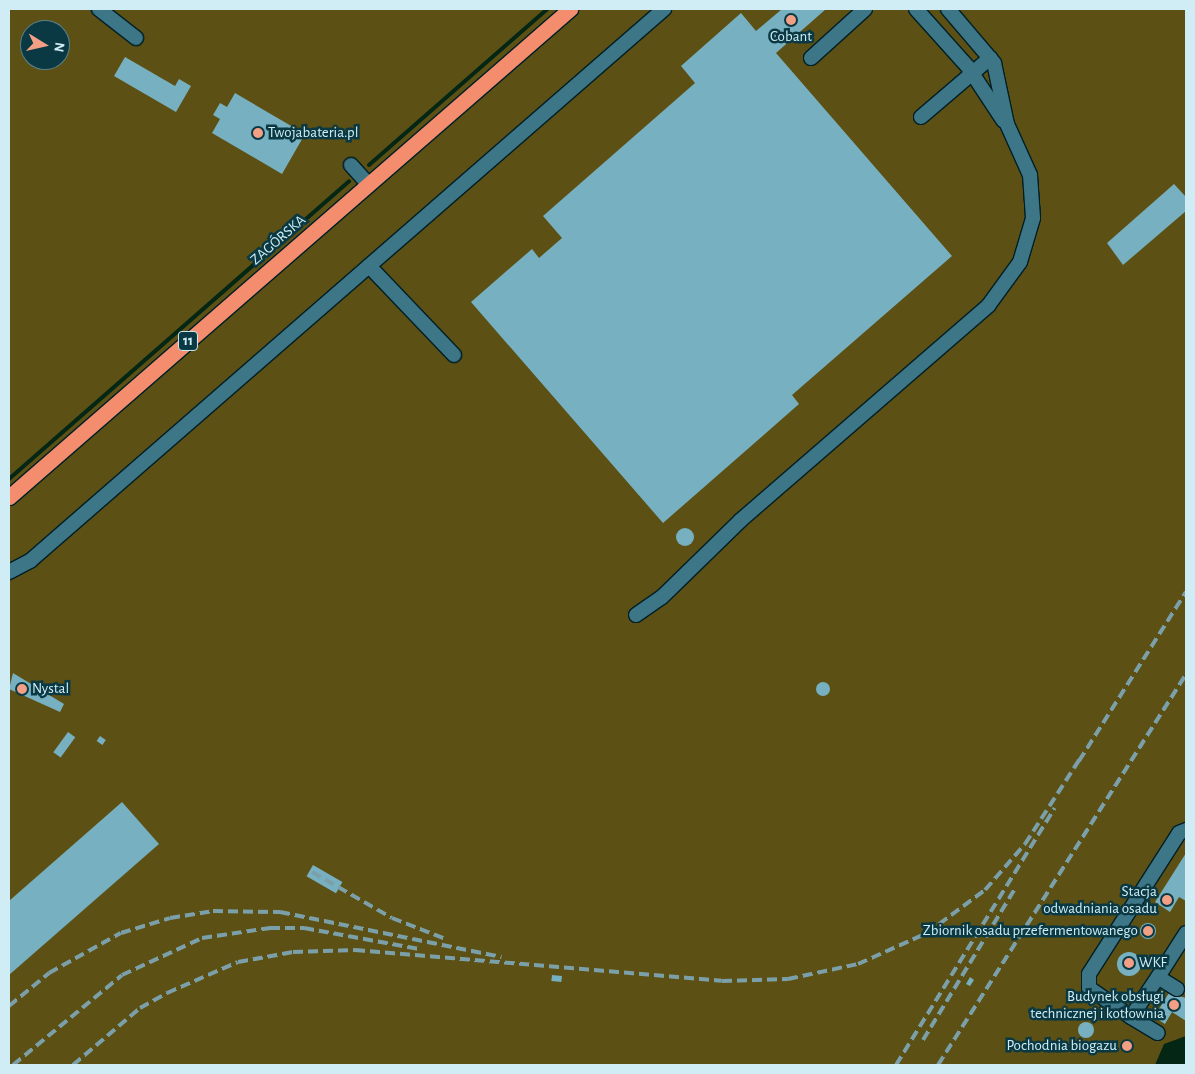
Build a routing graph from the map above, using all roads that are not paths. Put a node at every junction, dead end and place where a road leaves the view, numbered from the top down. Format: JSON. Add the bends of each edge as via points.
{"nodes":[{"id":1,"x":98,"y":9,"type":"edge"},
{"id":2,"x":570,"y":9,"type":"edge"},
{"id":3,"x":664,"y":9,"type":"edge"},
{"id":4,"x":865,"y":9,"type":"edge"},
{"id":5,"x":916,"y":9,"type":"edge"},
{"id":6,"x":948,"y":9,"type":"edge"},
{"id":7,"x":136,"y":38,"type":"dead end"},
{"id":8,"x":811,"y":58,"type":"dead end"},
{"id":9,"x":990,"y":58,"type":"junction"},
{"id":10,"x":975,"y":71,"type":"junction"},
{"id":11,"x":999,"y":94,"type":"junction"},
{"id":12,"x":921,"y":117,"type":"dead end"},
{"id":13,"x":1007,"y":124,"type":"junction"},
{"id":14,"x":350,"y":165,"type":"dead end"},
{"id":15,"x":368,"y":184,"type":"junction"},
{"id":16,"x":369,"y":266,"type":"junction"},
{"id":17,"x":454,"y":355,"type":"dead end"},
{"id":18,"x":9,"y":498,"type":"edge"},
{"id":19,"x":9,"y":572,"type":"edge"},
{"id":20,"x":636,"y":615,"type":"dead end"},
{"id":21,"x":1186,"y":830,"type":"edge"},
{"id":22,"x":1186,"y":934,"type":"edge"},
{"id":23,"x":1158,"y":977,"type":"junction"},
{"id":24,"x":1177,"y":988,"type":"dead end"},
{"id":25,"x":1131,"y":1017,"type":"junction"},
{"id":26,"x":1158,"y":1033,"type":"dead end"}],
"edges":[{"from":1,"to":7,"type":"lane"},
{"from":2,"to":15,"type":"highway","name":"ZAGÓRSKA","number":"11"},
{"from":3,"to":16,"type":"lane"},
{"from":4,"to":8,"type":"lane"},
{"from":5,"to":10,"type":"lane"},
{"from":6,"to":9,"type":"lane"},
{"from":9,"to":10,"type":"lane"},
{"from":9,"to":11,"type":"lane"},
{"from":10,"to":11,"type":"lane"},
{"from":10,"to":12,"type":"lane"},
{"from":10,"to":13,"type":"lane"},
{"from":11,"to":13,"type":"lane"},
{"from":13,"to":20,"type":"lane","via":[[1030,175],[1034,207],[1029,240],[1003,290],[701,556],[662,597]]},
{"from":14,"to":15,"type":"lane"},
{"from":15,"to":18,"type":"highway","name":"ZAGÓRSKA","number":"11"},
{"from":16,"to":17,"type":"lane"},
{"from":16,"to":19,"type":"lane","via":[[30,561]]},
{"from":21,"to":25,"type":"lane","via":[[1179,833],[1089,974],[1089,988]]},
{"from":22,"to":23,"type":"lane"},
{"from":23,"to":24,"type":"lane"},
{"from":23,"to":25,"type":"lane"},
{"from":25,"to":26,"type":"lane"}]}
